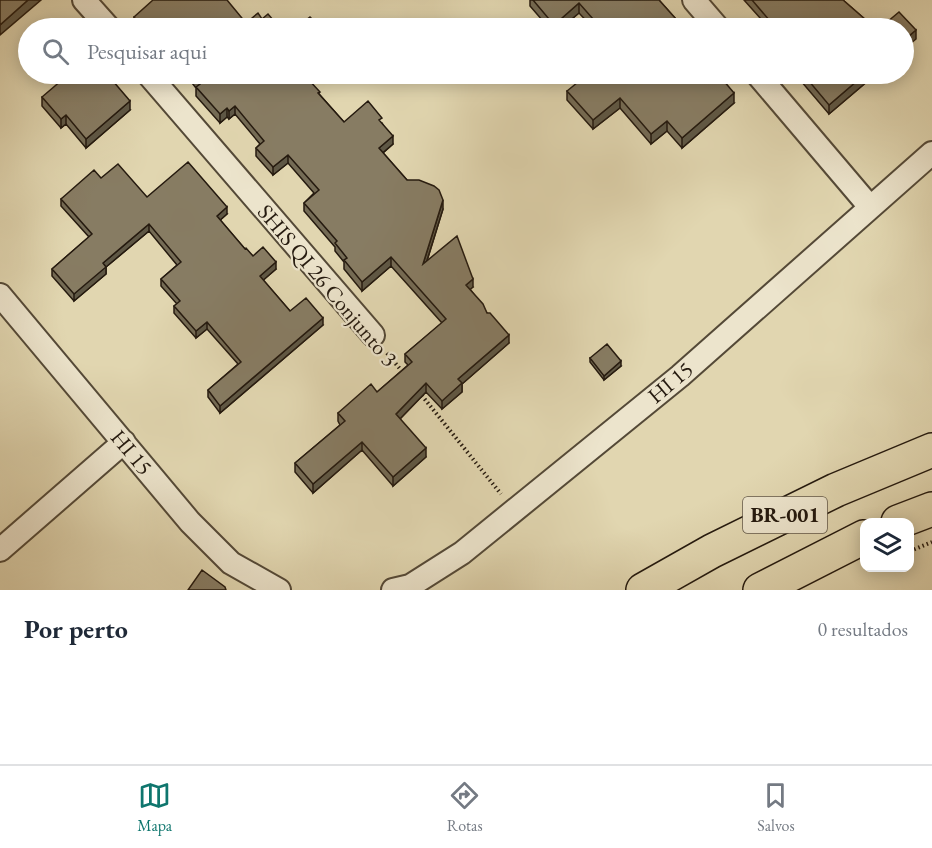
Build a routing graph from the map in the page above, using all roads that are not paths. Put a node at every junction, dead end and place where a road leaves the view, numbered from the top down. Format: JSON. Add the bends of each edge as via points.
{"nodes":[{"id":1,"x":84,"y":0,"type":"edge"},
{"id":2,"x":694,"y":0,"type":"edge"},
{"id":3,"x":100,"y":18,"type":"edge"},
{"id":4,"x":709,"y":18,"type":"edge"},
{"id":5,"x":157,"y":84,"type":"edge"},
{"id":6,"x":765,"y":84,"type":"edge"},
{"id":7,"x":932,"y":153,"type":"edge"},
{"id":8,"x":870,"y":207,"type":"junction"},
{"id":9,"x":0,"y":295,"type":"edge"},
{"id":10,"x":373,"y":335,"type":"road end"},
{"id":11,"x":124,"y":442,"type":"junction"},
{"id":12,"x":932,"y":450,"type":"edge"},
{"id":13,"x":932,"y":509,"type":"edge"},
{"id":14,"x":908,"y":518,"type":"edge"},
{"id":15,"x":860,"y":539,"type":"edge"},
{"id":16,"x":0,"y":550,"type":"edge"},
{"id":17,"x":279,"y":590,"type":"edge"},
{"id":18,"x":393,"y":590,"type":"edge"},
{"id":19,"x":643,"y":590,"type":"edge"},
{"id":20,"x":760,"y":590,"type":"edge"}],
"edges":[{"from":1,"to":3,"type":"street"},
{"from":2,"to":4,"type":"street"},
{"from":5,"to":10,"type":"street","name":"SHIS QI 26 Conjunto 3"},
{"from":6,"to":8,"type":"street"},
{"from":7,"to":8,"type":"street","name":"HI 15"},
{"from":8,"to":18,"type":"street","name":"HI 15","via":[[680,375],[471,546],[410,586]]},
{"from":9,"to":11,"type":"street","name":"HI 15"},
{"from":11,"to":16,"type":"street"},
{"from":11,"to":17,"type":"street","name":"HI 15","via":[[190,522],[231,563]]},
{"from":12,"to":19,"type":"highway","number":"BR-001","via":[[826,495]]},
{"from":13,"to":14,"type":"highway"},
{"from":15,"to":20,"type":"highway","number":"BR-001"}]}
